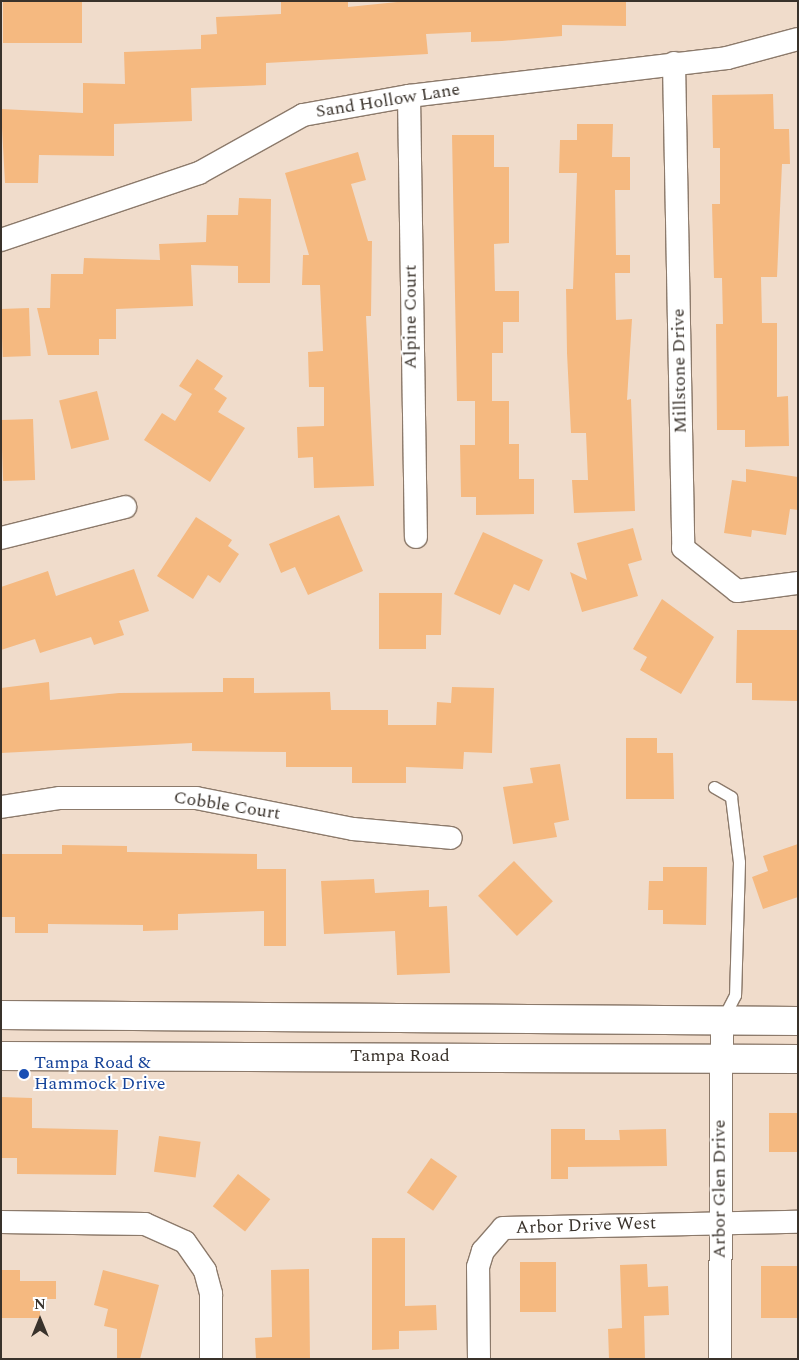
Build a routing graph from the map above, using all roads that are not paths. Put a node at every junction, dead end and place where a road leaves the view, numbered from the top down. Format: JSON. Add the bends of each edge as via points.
{"nodes":[{"id":1,"x":798,"y":39,"type":"edge"},
{"id":2,"x":674,"y":63,"type":"junction"},
{"id":3,"x":409,"y":96,"type":"junction"},
{"id":4,"x":1,"y":240,"type":"edge"},
{"id":5,"x":125,"y":507,"type":"dead end"},
{"id":6,"x":416,"y":537,"type":"dead end"},
{"id":7,"x":1,"y":538,"type":"edge"},
{"id":8,"x":798,"y":583,"type":"edge"},
{"id":9,"x":714,"y":787,"type":"dead end"},
{"id":10,"x":1,"y":807,"type":"edge"},
{"id":11,"x":451,"y":838,"type":"dead end"},
{"id":12,"x":1,"y":1015,"type":"edge"},
{"id":13,"x":722,"y":1020,"type":"junction"},
{"id":14,"x":798,"y":1021,"type":"edge"},
{"id":15,"x":1,"y":1056,"type":"edge"},
{"id":16,"x":721,"y":1058,"type":"junction"},
{"id":17,"x":798,"y":1059,"type":"edge"},
{"id":18,"x":1,"y":1222,"type":"edge"},
{"id":19,"x":719,"y":1222,"type":"junction"},
{"id":20,"x":798,"y":1222,"type":"edge"},
{"id":21,"x":211,"y":1359,"type":"edge"},
{"id":22,"x":479,"y":1359,"type":"edge"},
{"id":23,"x":720,"y":1359,"type":"edge"}],
"edges":[{"from":1,"to":2,"type":"street","name":"Sand Hollow Lane","via":[[727,58]]},
{"from":2,"to":3,"type":"street","name":"Sand Hollow Lane"},
{"from":2,"to":8,"type":"street","name":"Millstone Drive","via":[[684,548],[737,591]]},
{"from":3,"to":4,"type":"street","name":"Sand Hollow Lane","via":[[303,115],[199,174]]},
{"from":3,"to":6,"type":"street","name":"Alpine Court"},
{"from":5,"to":7,"type":"street"},
{"from":9,"to":13,"type":"lane","via":[[731,797],[739,862],[735,994]]},
{"from":10,"to":11,"type":"street","name":"Cobble Court","via":[[70,797],[196,798],[353,829]]},
{"from":12,"to":13,"type":"main road"},
{"from":13,"to":14,"type":"main road"},
{"from":13,"to":16,"type":"street","name":"Arbor Glen Drive"},
{"from":15,"to":16,"type":"main road","name":"Tampa Road"},
{"from":16,"to":17,"type":"main road","name":"Tampa Road"},
{"from":16,"to":19,"type":"street","name":"Arbor Glen Drive"},
{"from":18,"to":21,"type":"street","via":[[144,1224],[185,1242],[205,1271],[211,1294]]},
{"from":19,"to":20,"type":"street","name":"Arbor Drive West"},
{"from":19,"to":22,"type":"street","name":"Arbor Drive West","via":[[503,1228],[483,1250],[478,1267]]},
{"from":19,"to":23,"type":"street","name":"Arbor Glen Drive"}]}
